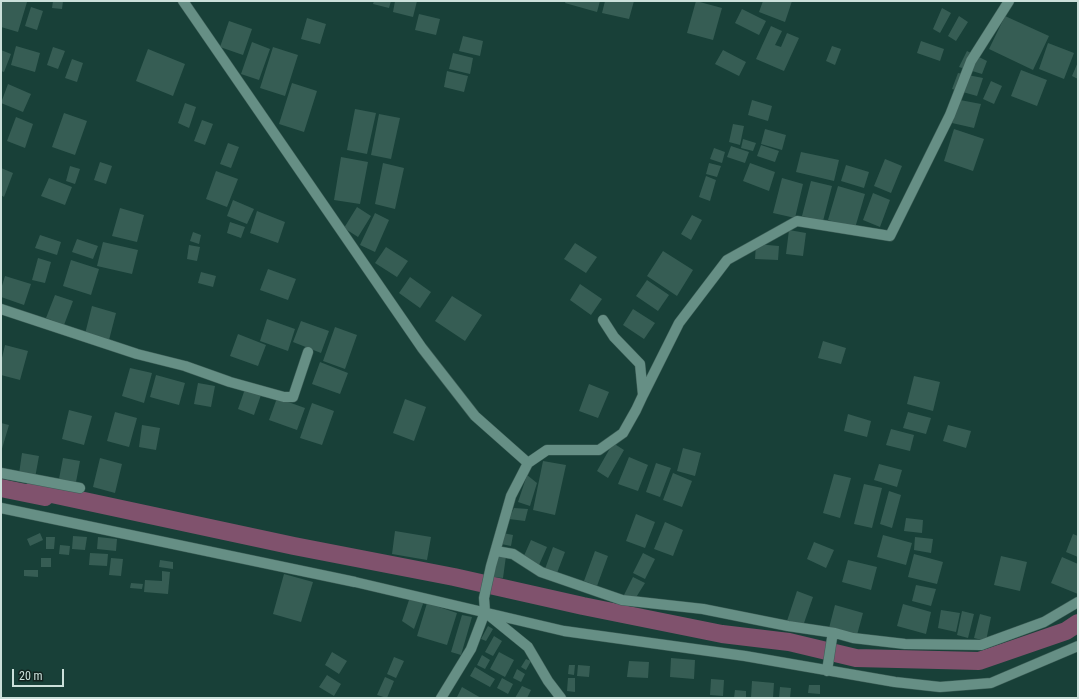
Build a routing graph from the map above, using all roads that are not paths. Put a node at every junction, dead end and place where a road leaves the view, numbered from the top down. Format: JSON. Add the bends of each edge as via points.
{"nodes":[{"id":1,"x":183,"y":1,"type":"edge"},
{"id":2,"x":1009,"y":1,"type":"edge"},
{"id":3,"x":1,"y":309,"type":"edge"},
{"id":4,"x":603,"y":320,"type":"dead end"},
{"id":5,"x":308,"y":352,"type":"dead end"},
{"id":6,"x":643,"y":395,"type":"junction"},
{"id":7,"x":528,"y":463,"type":"junction"},
{"id":8,"x":1,"y":473,"type":"edge"},
{"id":9,"x":80,"y":488,"type":"dead end"},
{"id":10,"x":1,"y":508,"type":"edge"},
{"id":11,"x":496,"y":551,"type":"junction"},
{"id":12,"x":1078,"y":602,"type":"edge"},
{"id":13,"x":485,"y":612,"type":"junction"},
{"id":14,"x":834,"y":635,"type":"junction"},
{"id":15,"x":1078,"y":646,"type":"edge"},
{"id":16,"x":827,"y":671,"type":"junction"},
{"id":17,"x":441,"y":698,"type":"edge"},
{"id":18,"x":561,"y":698,"type":"edge"}],
"edges":[{"from":1,"to":7,"type":"street","via":[[422,348],[475,416]]},
{"from":2,"to":6,"type":"street","via":[[971,61],[950,115],[890,236],[797,221],[727,260],[679,323]]},
{"from":3,"to":5,"type":"street","via":[[137,354],[284,397],[293,397]]},
{"from":4,"to":6,"type":"street","via":[[614,337],[640,364]]},
{"from":6,"to":7,"type":"street","via":[[623,433],[599,450],[547,450]]},
{"from":7,"to":11,"type":"street","via":[[511,496]]},
{"from":8,"to":9,"type":"street"},
{"from":10,"to":13,"type":"street","via":[[211,551]]},
{"from":11,"to":13,"type":"street","via":[[484,598]]},
{"from":11,"to":14,"type":"street","via":[[513,554],[541,572],[622,600],[703,609]]},
{"from":12,"to":14,"type":"street","via":[[1044,622],[981,645],[904,644]]},
{"from":13,"to":16,"type":"street","via":[[564,631],[738,655]]},
{"from":13,"to":17,"type":"street","via":[[470,649]]},
{"from":13,"to":18,"type":"street","via":[[528,647],[548,682]]},
{"from":14,"to":16,"type":"street"},
{"from":15,"to":16,"type":"street","via":[[991,683],[940,687]]}]}
